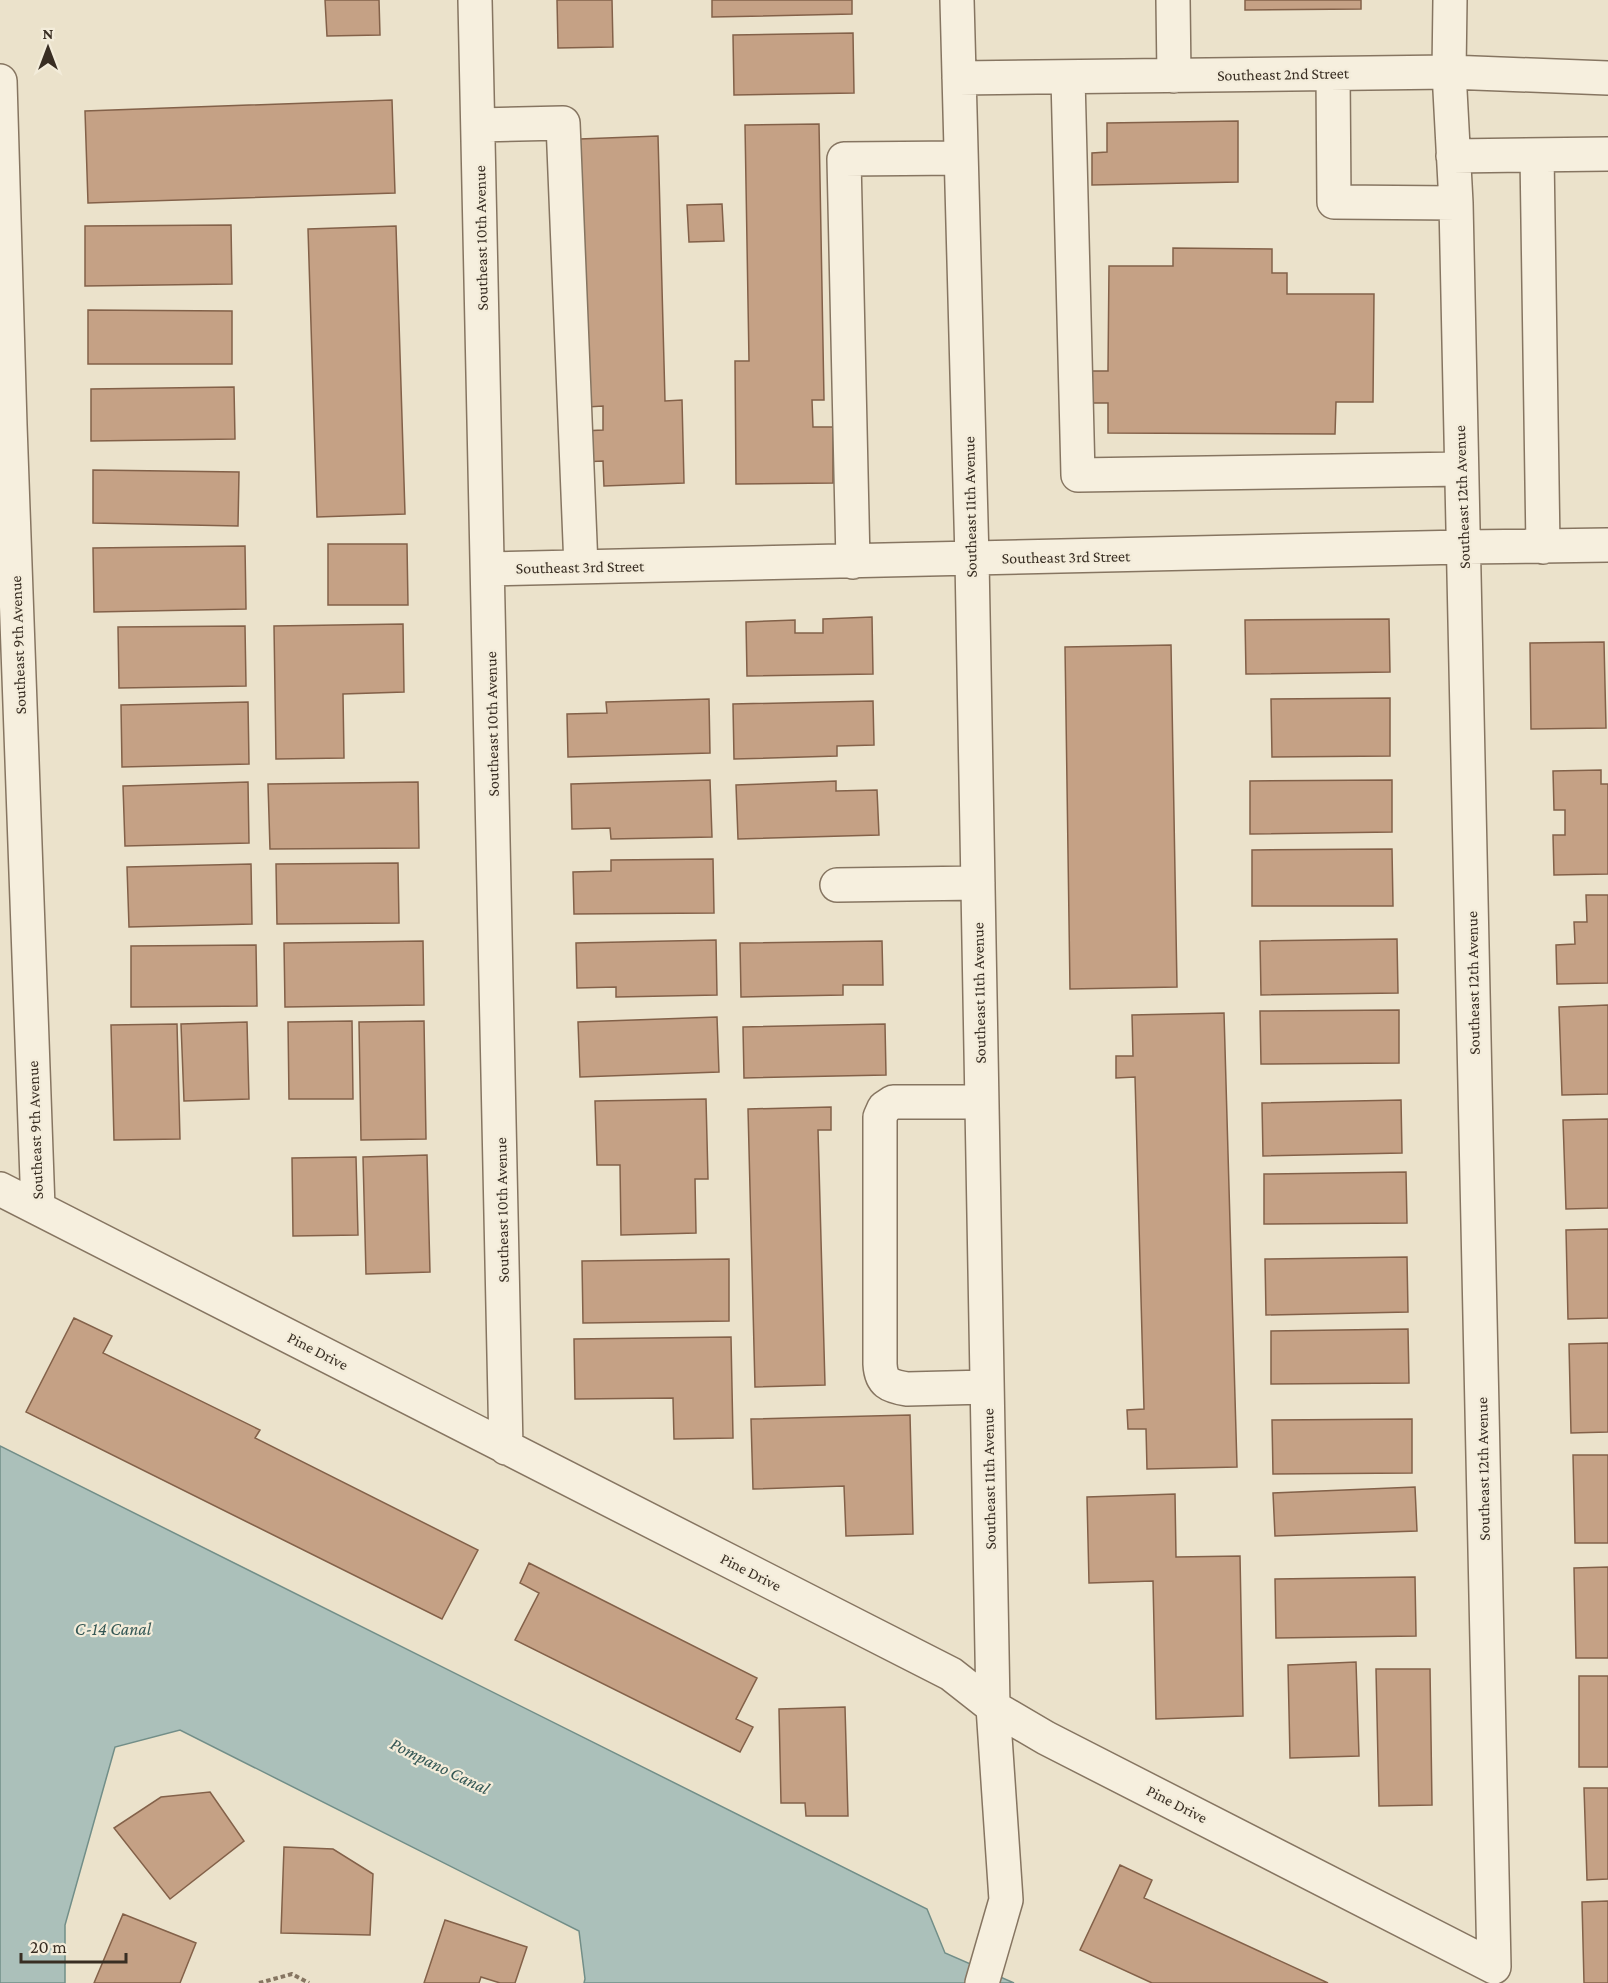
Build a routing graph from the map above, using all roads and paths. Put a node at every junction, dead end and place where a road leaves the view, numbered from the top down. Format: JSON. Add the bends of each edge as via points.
{"nodes":[{"id":1,"x":475,"y":0,"type":"edge"},
{"id":2,"x":957,"y":0,"type":"edge"},
{"id":3,"x":1173,"y":0,"type":"edge"},
{"id":4,"x":1450,"y":0,"type":"edge"},
{"id":5,"x":1449,"y":72,"type":"junction"},
{"id":6,"x":1334,"y":74,"type":"junction"},
{"id":7,"x":1174,"y":76,"type":"junction"},
{"id":8,"x":959,"y":78,"type":"junction"},
{"id":9,"x":1068,"y":78,"type":"junction"},
{"id":10,"x":1608,"y":78,"type":"edge"},
{"id":11,"x":0,"y":81,"type":"edge"},
{"id":12,"x":478,"y":125,"type":"junction"},
{"id":13,"x":1608,"y":154,"type":"edge"},
{"id":14,"x":1454,"y":156,"type":"junction"},
{"id":15,"x":1537,"y":156,"type":"junction"},
{"id":16,"x":961,"y":158,"type":"junction"},
{"id":17,"x":1456,"y":202,"type":"junction"},
{"id":18,"x":5,"y":425,"type":"edge"},
{"id":19,"x":1461,"y":469,"type":"junction"},
{"id":20,"x":1608,"y":545,"type":"edge"},
{"id":21,"x":1463,"y":547,"type":"junction"},
{"id":22,"x":1543,"y":547,"type":"junction"},
{"id":23,"x":972,"y":559,"type":"junction"},
{"id":24,"x":853,"y":562,"type":"junction"},
{"id":25,"x":581,"y":567,"type":"junction"},
{"id":26,"x":489,"y":569,"type":"junction"},
{"id":27,"x":978,"y":883,"type":"junction"},
{"id":28,"x":837,"y":885,"type":"dead end"},
{"id":29,"x":981,"y":1102,"type":"junction"},
{"id":30,"x":0,"y":1189,"type":"edge"},
{"id":31,"x":38,"y":1208,"type":"junction"},
{"id":32,"x":987,"y":1387,"type":"junction"},
{"id":33,"x":506,"y":1448,"type":"junction"},
{"id":34,"x":993,"y":1707,"type":"junction"},
{"id":35,"x":1494,"y":1967,"type":"joint"},
{"id":36,"x":986,"y":1973,"type":"edge"},
{"id":37,"x":259,"y":1983,"type":"edge"},
{"id":38,"x":309,"y":1983,"type":"edge"}],
"edges":[{"from":1,"to":12,"type":"street","name":"Southeast 10th Avenue"},
{"from":2,"to":8,"type":"street","name":"Southeast 11th Avenue"},
{"from":3,"to":7,"type":"street"},
{"from":4,"to":5,"type":"street","name":"Southeast 12th Avenue"},
{"from":5,"to":6,"type":"street","name":"Southeast 2nd Street"},
{"from":5,"to":10,"type":"street","name":"Southeast 2nd Street"},
{"from":5,"to":14,"type":"street","name":"Southeast 12th Avenue"},
{"from":6,"to":7,"type":"street","name":"Southeast 2nd Street"},
{"from":6,"to":17,"type":"street","via":[[1335,202]]},
{"from":7,"to":9,"type":"street","name":"Southeast 2nd Street"},
{"from":8,"to":9,"type":"street","name":"Southeast 2nd Street"},
{"from":8,"to":16,"type":"street","name":"Southeast 11th Avenue"},
{"from":9,"to":19,"type":"street","via":[[1078,475]]},
{"from":11,"to":18,"type":"street","name":"Southeast 9th Avenue"},
{"from":12,"to":25,"type":"street","via":[[562,123]]},
{"from":12,"to":26,"type":"street","name":"Southeast 10th Avenue"},
{"from":13,"to":15,"type":"street"},
{"from":14,"to":15,"type":"street"},
{"from":14,"to":17,"type":"street","name":"Southeast 12th Avenue"},
{"from":15,"to":22,"type":"street"},
{"from":16,"to":23,"type":"street","name":"Southeast 11th Avenue"},
{"from":16,"to":24,"type":"street","via":[[844,159]]},
{"from":17,"to":19,"type":"street","name":"Southeast 12th Avenue"},
{"from":18,"to":31,"type":"street","name":"Southeast 9th Avenue"},
{"from":19,"to":21,"type":"street","name":"Southeast 12th Avenue"},
{"from":20,"to":22,"type":"street","name":"Southeast 3rd Street"},
{"from":21,"to":22,"type":"street","name":"Southeast 3rd Street"},
{"from":21,"to":23,"type":"street","name":"Southeast 3rd Street"},
{"from":21,"to":35,"type":"street","name":"Southeast 12th Avenue"},
{"from":23,"to":24,"type":"street","name":"Southeast 3rd Street"},
{"from":23,"to":27,"type":"street","name":"Southeast 11th Avenue"},
{"from":24,"to":25,"type":"street","name":"Southeast 3rd Street"},
{"from":25,"to":26,"type":"street","name":"Southeast 3rd Street"},
{"from":26,"to":33,"type":"street","name":"Southeast 10th Avenue"},
{"from":27,"to":28,"type":"street"},
{"from":27,"to":29,"type":"street","name":"Southeast 11th Avenue"},
{"from":29,"to":32,"type":"street","name":"Southeast 11th Avenue"},
{"from":29,"to":32,"type":"street","via":[[893,1102],[880,1117],[880,1364],[881,1375],[895,1387]]},
{"from":30,"to":31,"type":"street","name":"Pine Drive"},
{"from":31,"to":33,"type":"street","name":"Pine Drive"},
{"from":32,"to":34,"type":"street","name":"Southeast 11th Avenue"},
{"from":33,"to":34,"type":"street","name":"Pine Drive","via":[[951,1674]]},
{"from":34,"to":35,"type":"street","name":"Pine Drive"},
{"from":34,"to":36,"type":"street","name":"Southeast 11th Avenue","via":[[1006,1900]]},
{"from":37,"to":38,"type":"path","via":[[292,1974]]}]}
